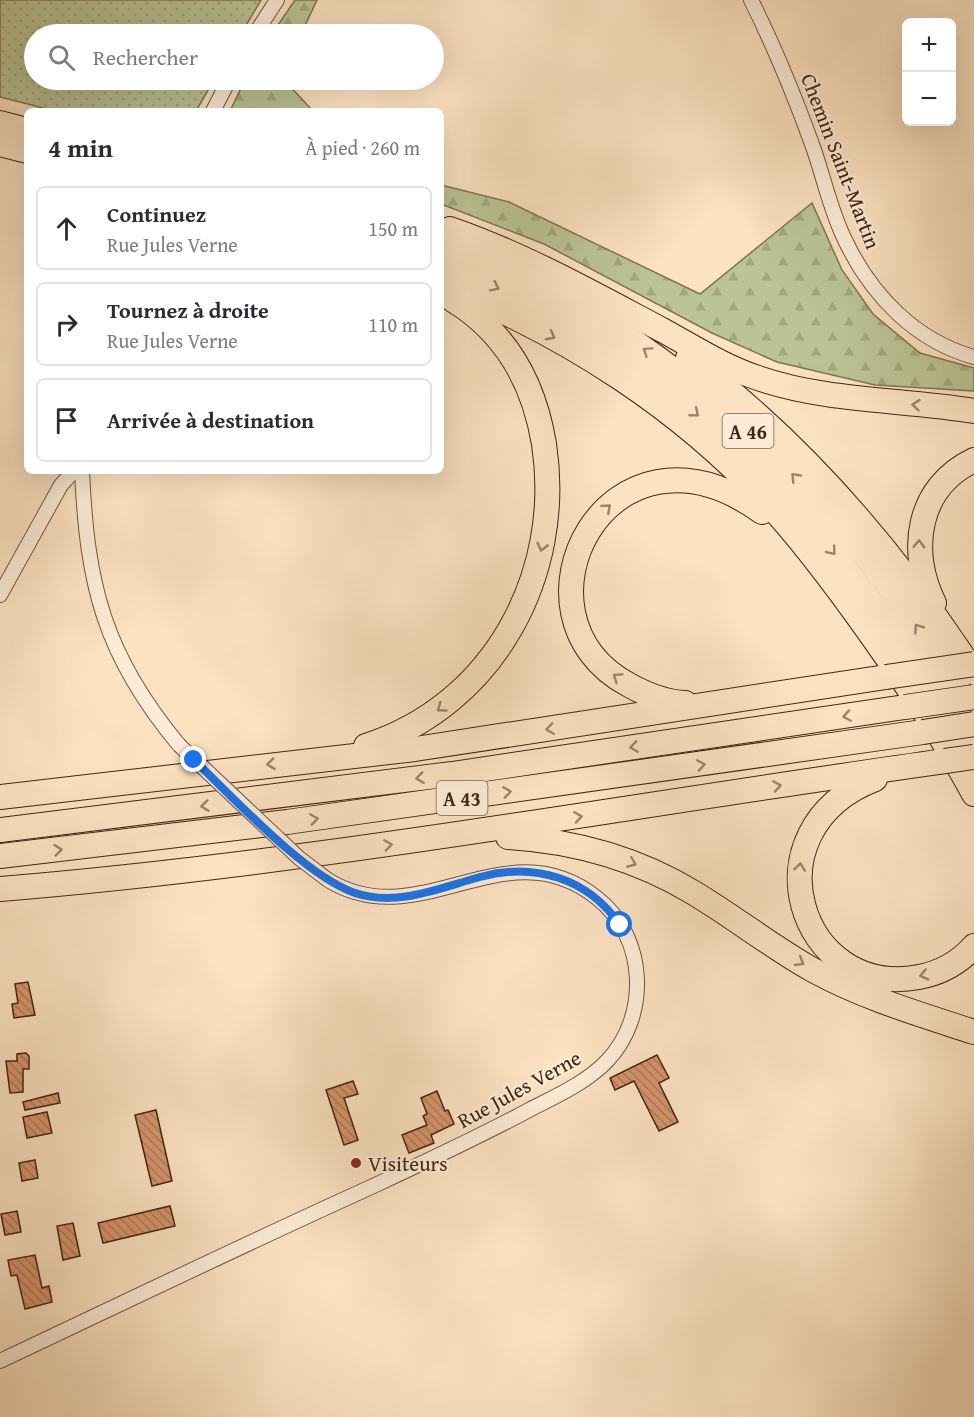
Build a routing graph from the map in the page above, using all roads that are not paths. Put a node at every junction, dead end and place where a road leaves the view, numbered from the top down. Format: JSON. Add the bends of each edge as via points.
{"nodes":[{"id":1,"x":277,"y":0,"type":"edge"},
{"id":2,"x":751,"y":0,"type":"edge"},
{"id":3,"x":261,"y":24,"type":"edge"},
{"id":4,"x":224,"y":90,"type":"edge"},
{"id":5,"x":215,"y":108,"type":"edge"},
{"id":6,"x":0,"y":123,"type":"edge"},
{"id":7,"x":24,"y":129,"type":"edge"},
{"id":8,"x":0,"y":144,"type":"edge"},
{"id":9,"x":24,"y":150,"type":"edge"},
{"id":10,"x":444,"y":227,"type":"edge"},
{"id":11,"x":444,"y":243,"type":"edge"},
{"id":12,"x":444,"y":265,"type":"edge"},
{"id":13,"x":571,"y":282,"type":"junction"},
{"id":14,"x":444,"y":285,"type":"edge"},
{"id":15,"x":444,"y":294,"type":"edge"},
{"id":16,"x":974,"y":357,"type":"edge"},
{"id":17,"x":974,"y":411,"type":"edge"},
{"id":18,"x":974,"y":460,"type":"edge"},
{"id":19,"x":71,"y":474,"type":"edge"},
{"id":20,"x":82,"y":474,"type":"edge"},
{"id":21,"x":808,"y":552,"type":"junction"},
{"id":22,"x":0,"y":595,"type":"edge"},
{"id":23,"x":951,"y":638,"type":"junction"},
{"id":24,"x":974,"y":664,"type":"edge"},
{"id":25,"x":974,"y":673,"type":"edge"},
{"id":26,"x":712,"y":703,"type":"junction"},
{"id":27,"x":969,"y":713,"type":"edge"},
{"id":28,"x":974,"y":756,"type":"edge"},
{"id":29,"x":329,"y":757,"type":"junction"},
{"id":30,"x":920,"y":765,"type":"junction"},
{"id":31,"x":974,"y":794,"type":"edge"},
{"id":32,"x":0,"y":797,"type":"edge"},
{"id":33,"x":0,"y":830,"type":"edge"},
{"id":34,"x":416,"y":842,"type":"junction"},
{"id":35,"x":0,"y":856,"type":"edge"},
{"id":36,"x":0,"y":889,"type":"edge"},
{"id":37,"x":974,"y":946,"type":"edge"},
{"id":38,"x":974,"y":1032,"type":"edge"},
{"id":39,"x":0,"y":1361,"type":"edge"}],
"edges":[{"from":1,"to":3,"type":"street"},
{"from":2,"to":16,"type":"street","name":"Chemin Saint-Martin","via":[[778,55],[845,242],[872,288],[909,324],[949,350]]},
{"from":4,"to":5,"type":"street"},
{"from":6,"to":7,"type":"highway"},
{"from":8,"to":9,"type":"highway"},
{"from":10,"to":13,"type":"highway","via":[[507,250]]},
{"from":27,"to":11,"type":"highway","number":"A 46","one_way":true,"via":[[932,648],[876,569],[811,493],[742,425],[665,363],[616,330],[541,287]]},
{"from":12,"to":27,"type":"highway","number":"A 46","one_way":true,"via":[[584,334],[656,383],[732,445],[834,552],[886,621]]},
{"from":17,"to":13,"type":"highway","one_way":true,"via":[[832,396],[757,378],[718,362]]},
{"from":13,"to":23,"type":"highway","via":[[671,345],[768,425],[855,516]]},
{"from":14,"to":21,"type":"highway","one_way":true,"via":[[554,337],[646,396],[752,488]]},
{"from":15,"to":29,"type":"highway","one_way":true,"via":[[495,333],[518,364],[531,392],[541,426],[547,474],[548,515],[543,545],[531,588],[515,624],[473,681],[447,704],[406,730]]},
{"from":23,"to":18,"type":"highway","one_way":true,"via":[[924,578],[919,558],[920,530],[925,511],[938,489]]},
{"from":19,"to":22,"type":"street","via":[[61,485]]},
{"from":20,"to":39,"type":"street","name":"Rue Jules Verne","bridge":true,"via":[[88,558],[104,622],[137,689],[179,745],[299,858],[328,880],[355,893],[406,897],[509,872],[542,873],[578,885],[610,910],[625,932],[637,975],[636,997],[632,1021],[621,1044],[586,1078],[484,1134]]},
{"from":26,"to":21,"type":"highway","one_way":true,"via":[[675,702],[646,694],[613,675],[593,655],[577,626],[572,598],[572,572],[586,532],[627,493],[656,482],[692,480],[729,491],[753,505]]},
{"from":21,"to":31,"type":"highway","via":[[930,719]]},
{"from":23,"to":25,"type":"highway"},
{"from":24,"to":26,"type":"highway","bridge":true},
{"from":26,"to":29,"type":"highway","one_way":true,"via":[[415,749]]},
{"from":27,"to":28,"type":"highway"},
{"from":27,"to":33,"type":"highway","number":"A 43","one_way":true,"bridge":true,"via":[[905,707],[452,774]]},
{"from":35,"to":27,"type":"highway","number":"A 43","one_way":true,"bridge":true,"via":[[287,822],[923,732]]},
{"from":28,"to":30,"type":"highway","bridge":true},
{"from":29,"to":32,"type":"highway","one_way":true},
{"from":34,"to":30,"type":"highway","one_way":true},
{"from":37,"to":30,"type":"highway","one_way":true,"via":[[954,964],[933,973],[898,979],[875,976],[832,953],[812,928],[804,909],[799,880],[802,853],[825,810],[861,785]]},
{"from":36,"to":34,"type":"highway","one_way":true,"via":[[205,869]]},
{"from":34,"to":38,"type":"highway","one_way":true,"via":[[530,838],[622,860],[691,891],[841,985]]}]}
